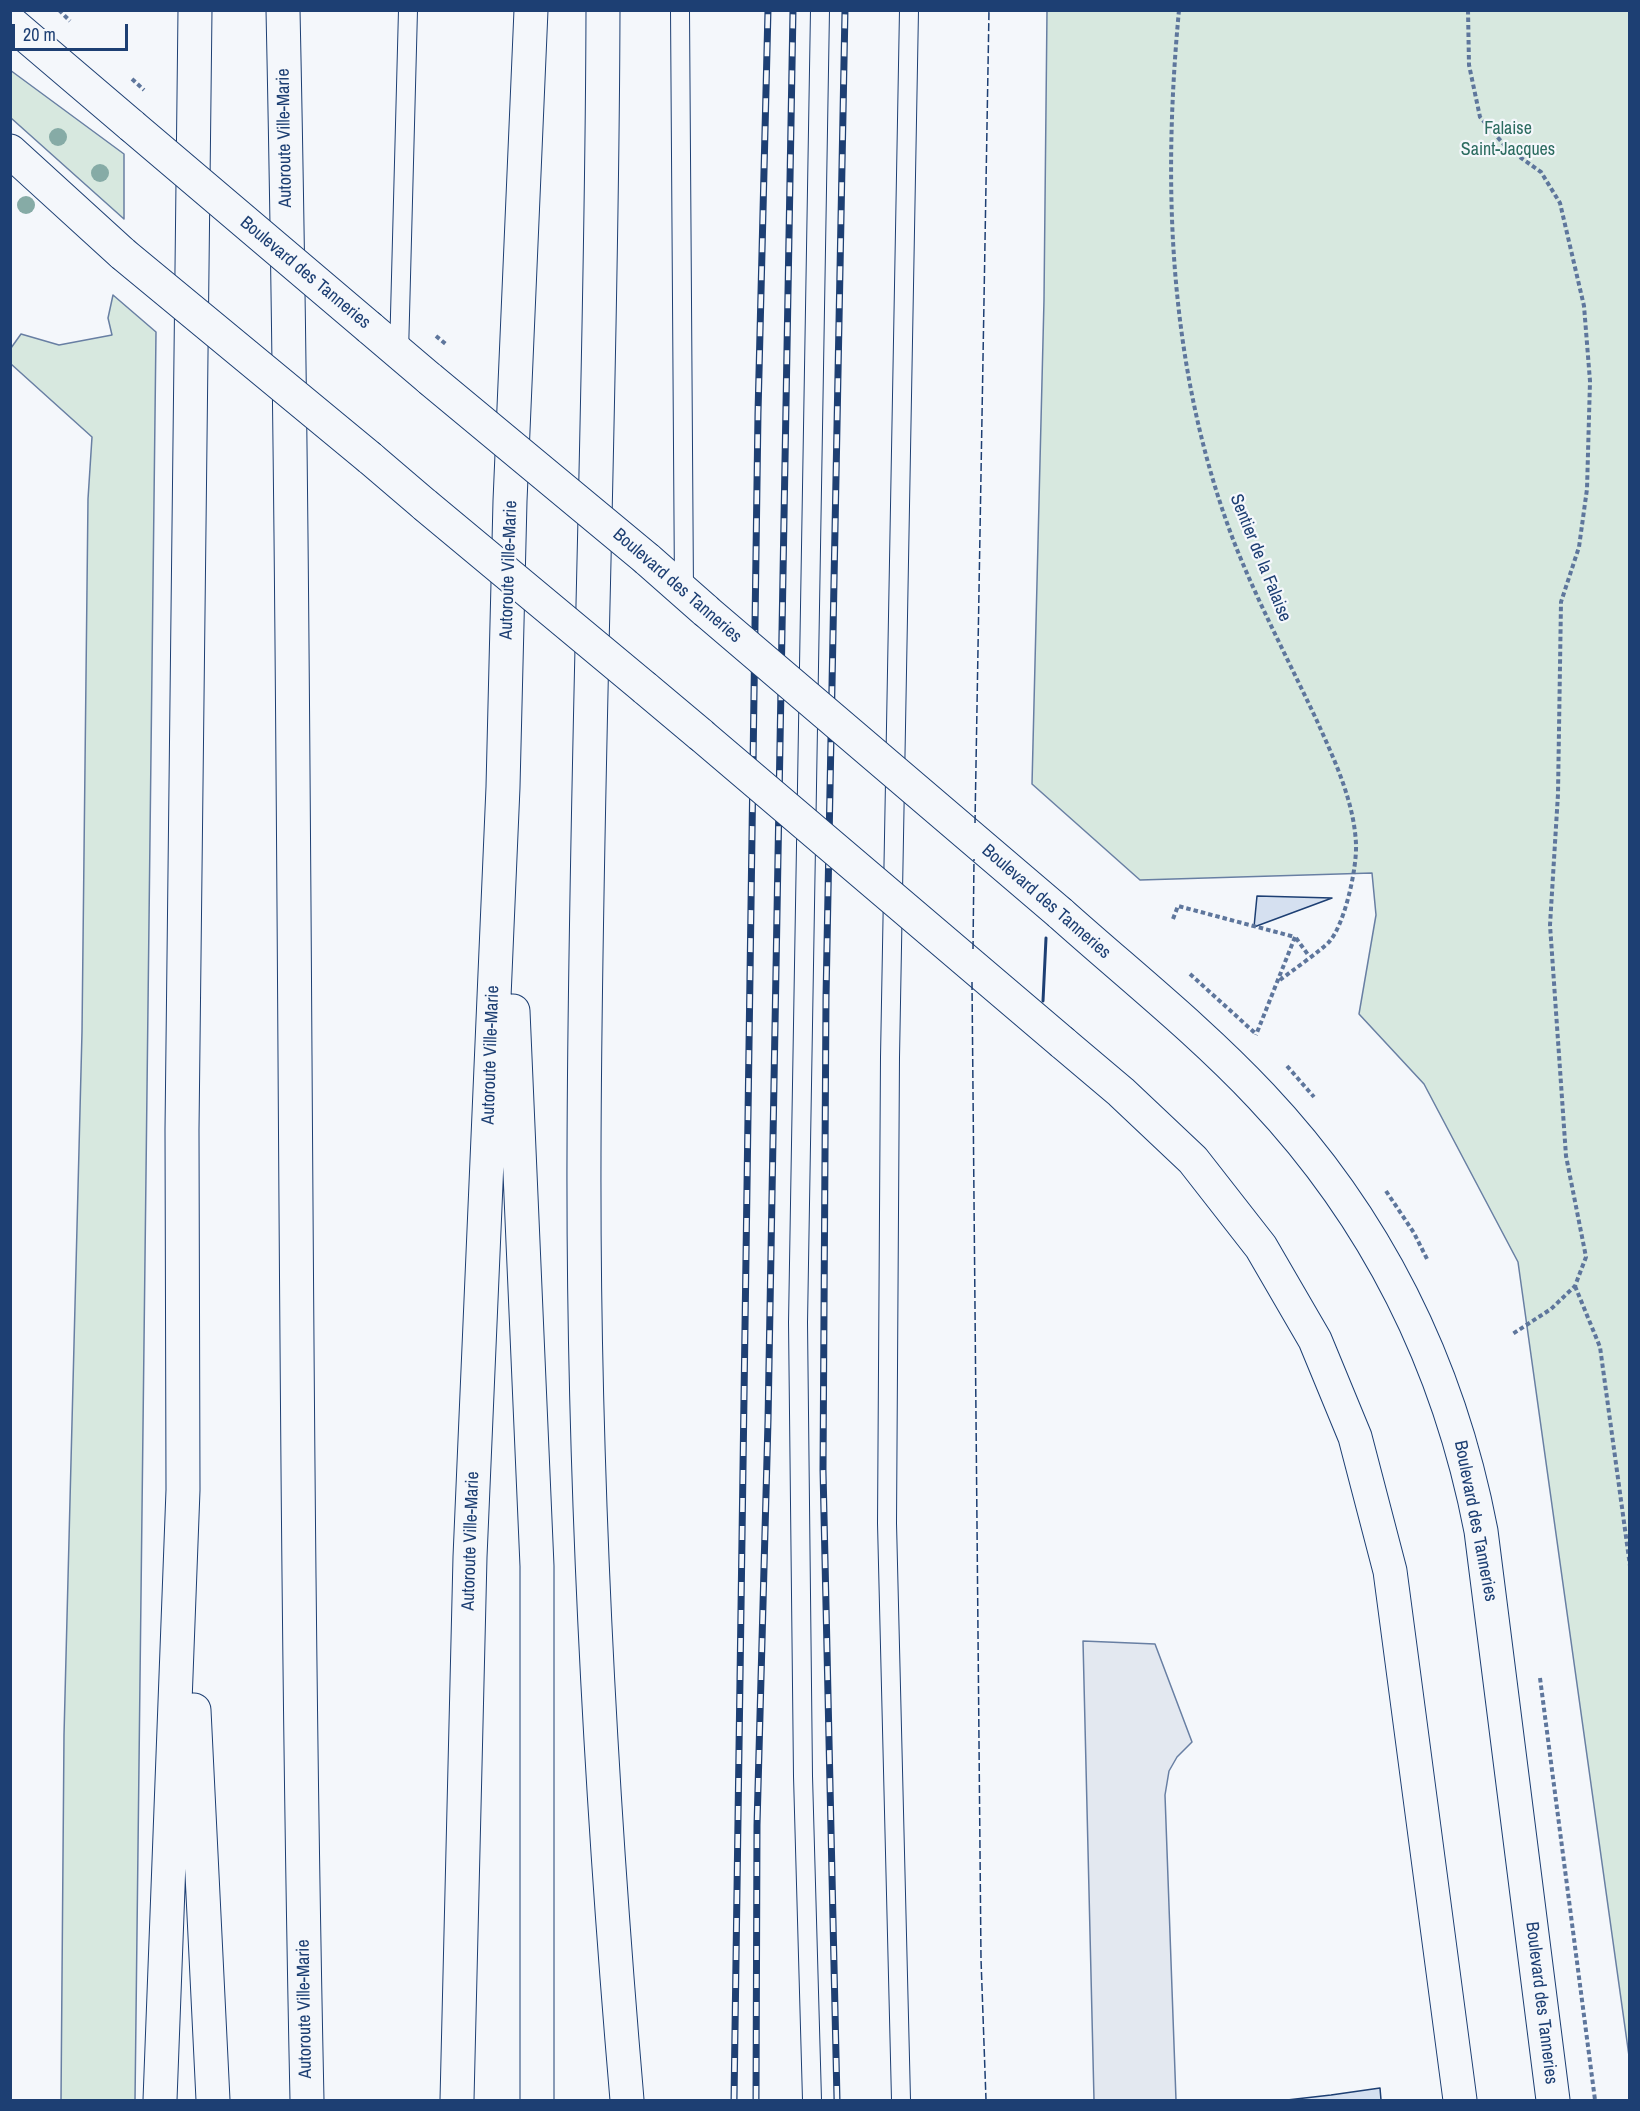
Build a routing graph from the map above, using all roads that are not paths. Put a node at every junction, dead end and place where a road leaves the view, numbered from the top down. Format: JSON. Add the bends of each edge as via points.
{"nodes":[{"id":1,"x":195,"y":10,"type":"edge"},
{"id":2,"x":283,"y":10,"type":"edge"},
{"id":3,"x":289,"y":10,"type":"edge"},
{"id":4,"x":408,"y":10,"type":"edge"},
{"id":5,"x":531,"y":10,"type":"edge"},
{"id":6,"x":603,"y":10,"type":"edge"},
{"id":7,"x":680,"y":10,"type":"edge"},
{"id":8,"x":820,"y":10,"type":"edge"},
{"id":9,"x":909,"y":10,"type":"edge"},
{"id":10,"x":10,"y":22,"type":"edge"},
{"id":11,"x":284,"y":70,"type":"junction"},
{"id":12,"x":10,"y":151,"type":"edge"},
{"id":13,"x":399,"y":353,"type":"junction"},
{"id":14,"x":695,"y":601,"type":"junction"},
{"id":15,"x":503,"y":787,"type":"junction"},
{"id":16,"x":183,"y":1490,"type":"junction"},
{"id":17,"x":160,"y":2100,"type":"edge"},
{"id":18,"x":213,"y":2100,"type":"edge"},
{"id":19,"x":307,"y":2100,"type":"edge"},
{"id":20,"x":457,"y":2100,"type":"edge"},
{"id":21,"x":537,"y":2100,"type":"edge"},
{"id":22,"x":627,"y":2100,"type":"edge"},
{"id":23,"x":812,"y":2100,"type":"edge"},
{"id":24,"x":901,"y":2100,"type":"edge"},
{"id":25,"x":1460,"y":2100,"type":"edge"},
{"id":26,"x":1553,"y":2100,"type":"edge"}],
"edges":[{"from":1,"to":16,"type":"main road","via":[[182,1129]]},
{"from":2,"to":11,"type":"main road","name":"Autoroute Ville-Marie"},
{"from":3,"to":11,"type":"lane"},
{"from":4,"to":13,"type":"lane"},
{"from":5,"to":15,"type":"main road","name":"Autoroute Ville-Marie","via":[[510,501]]},
{"from":6,"to":22,"type":"main road","via":[[599,417],[586,970],[586,1354],[591,1572]]},
{"from":7,"to":14,"type":"lane"},
{"from":8,"to":23,"type":"lane","via":[[798,1322],[802,1776]]},
{"from":9,"to":24,"type":"lane","via":[[890,1045],[887,1511]]},
{"from":10,"to":13,"type":"main road","name":"Boulevard des Tanneries","bridge":true},
{"from":11,"to":19,"type":"main road","name":"Autoroute Ville-Marie","via":[[300,1786]]},
{"from":12,"to":25,"type":"main road","bridge":true,"via":[[123,254],[701,735],[1121,1092],[1193,1160],[1261,1247],[1315,1340],[1355,1437],[1374,1501],[1390,1571]]},
{"from":13,"to":14,"type":"main road","name":"Boulevard des Tanneries","bridge":true},
{"from":14,"to":26,"type":"main road","name":"Boulevard des Tanneries","bridge":true,"via":[[1178,1017],[1260,1095],[1353,1211],[1415,1316],[1455,1421],[1481,1531]]},
{"from":15,"to":20,"type":"main road","name":"Autoroute Ville-Marie","via":[[469,1569]]},
{"from":15,"to":21,"type":"main road","via":[[537,1566]]},
{"from":16,"to":17,"type":"main road"},
{"from":16,"to":18,"type":"main road"}]}
